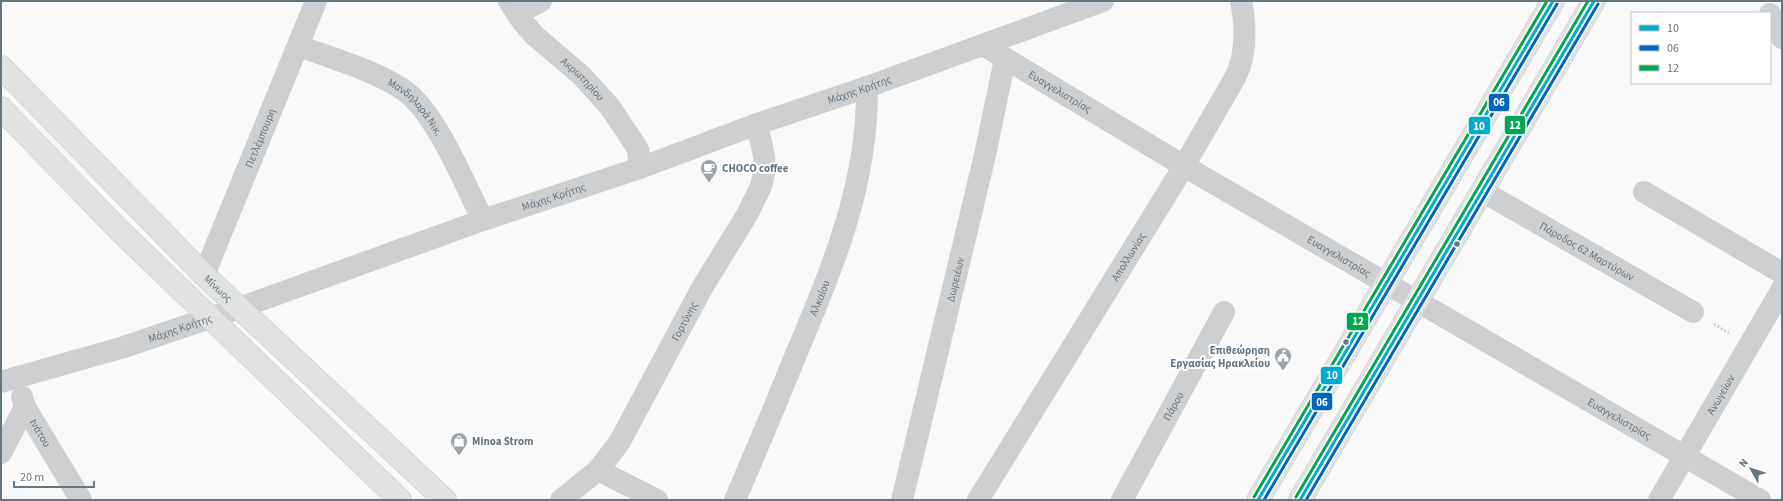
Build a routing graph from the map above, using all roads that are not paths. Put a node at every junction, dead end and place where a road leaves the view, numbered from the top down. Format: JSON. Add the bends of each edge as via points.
{"nodes":[{"id":1,"x":316,"y":1,"type":"edge"},
{"id":2,"x":541,"y":1,"type":"edge"},
{"id":3,"x":1103,"y":1,"type":"edge"},
{"id":4,"x":1241,"y":1,"type":"edge"},
{"id":5,"x":1553,"y":1,"type":"edge"},
{"id":6,"x":1594,"y":1,"type":"edge"},
{"id":7,"x":1764,"y":1,"type":"edge"},
{"id":8,"x":513,"y":8,"type":"edge"},
{"id":9,"x":1770,"y":12,"type":"edge"},
{"id":10,"x":1771,"y":15,"type":"edge"},
{"id":11,"x":1782,"y":38,"type":"edge"},
{"id":12,"x":983,"y":45,"type":"junction"},
{"id":13,"x":299,"y":46,"type":"junction"},
{"id":14,"x":1006,"y":59,"type":"junction"},
{"id":15,"x":1,"y":67,"type":"edge"},
{"id":16,"x":867,"y":87,"type":"junction"},
{"id":17,"x":1,"y":108,"type":"edge"},
{"id":18,"x":757,"y":124,"type":"junction"},
{"id":19,"x":1184,"y":166,"type":"junction"},
{"id":20,"x":640,"y":168,"type":"junction"},
{"id":21,"x":1482,"y":192,"type":"junction"},
{"id":22,"x":1644,"y":192,"type":"dead end"},
{"id":23,"x":483,"y":220,"type":"junction"},
{"id":24,"x":1782,"y":273,"type":"edge"},
{"id":25,"x":204,"y":275,"type":"junction"},
{"id":26,"x":1386,"y":282,"type":"junction"},
{"id":27,"x":1782,"y":289,"type":"edge"},
{"id":28,"x":1417,"y":300,"type":"junction"},
{"id":29,"x":239,"y":308,"type":"junction"},
{"id":30,"x":1224,"y":312,"type":"dead end"},
{"id":31,"x":1692,"y":312,"type":"road end"},
{"id":32,"x":210,"y":318,"type":"junction"},
{"id":33,"x":8,"y":380,"type":"edge"},
{"id":34,"x":25,"y":407,"type":"junction"},
{"id":35,"x":1,"y":453,"type":"edge"},
{"id":36,"x":1685,"y":457,"type":"junction"},
{"id":37,"x":598,"y":470,"type":"junction"},
{"id":38,"x":82,"y":500,"type":"edge"},
{"id":39,"x":400,"y":500,"type":"edge"},
{"id":40,"x":444,"y":500,"type":"edge"},
{"id":41,"x":561,"y":500,"type":"edge"},
{"id":42,"x":657,"y":500,"type":"edge"},
{"id":43,"x":735,"y":500,"type":"edge"},
{"id":44,"x":902,"y":500,"type":"edge"},
{"id":45,"x":978,"y":500,"type":"edge"},
{"id":46,"x":1122,"y":500,"type":"edge"},
{"id":47,"x":1258,"y":500,"type":"edge"},
{"id":48,"x":1300,"y":500,"type":"edge"},
{"id":49,"x":1660,"y":500,"type":"edge"},
{"id":50,"x":1760,"y":500,"type":"edge"}],
"edges":[{"from":1,"to":13,"type":"street","name":"Πετλέμπουρη"},
{"from":2,"to":8,"type":"street"},
{"from":3,"to":12,"type":"street","name":"Μάχης Κρήτης"},
{"from":4,"to":19,"type":"street","name":"Απολλωνίας","via":[[1245,32],[1240,68]]},
{"from":5,"to":26,"type":"main road"},
{"from":6,"to":21,"type":"main road"},
{"from":7,"to":9,"type":"street"},
{"from":8,"to":20,"type":"street","name":"Ακρωτηρίου","via":[[543,44],[582,76],[610,107],[638,149]]},
{"from":10,"to":11,"type":"street"},
{"from":12,"to":14,"type":"street","name":"Ευαγγελιστρίας"},
{"from":12,"to":16,"type":"street","name":"Μάχης Κρήτης"},
{"from":13,"to":23,"type":"street","name":"Μανδηλαρά Νικ.","via":[[392,83],[422,106]]},
{"from":13,"to":25,"type":"street","name":"Πετλέμπουρη"},
{"from":14,"to":19,"type":"street","name":"Ευαγγελιστρίας"},
{"from":14,"to":44,"type":"street","name":"Δωρειέων"},
{"from":15,"to":25,"type":"main road","name":"Μίνωος"},
{"from":16,"to":18,"type":"street","name":"Μάχης Κρήτης"},
{"from":16,"to":43,"type":"street","name":"Αλκαίου","via":[[867,116],[862,156],[842,238],[814,312]]},
{"from":17,"to":32,"type":"main road","via":[[119,230]]},
{"from":18,"to":20,"type":"street","name":"Μάχης Κρήτης"},
{"from":18,"to":37,"type":"street","name":"Γορτύνης","via":[[765,162],[764,177],[759,190],[693,305],[619,443]]},
{"from":19,"to":26,"type":"street","name":"Ευαγγελιστρίας"},
{"from":19,"to":45,"type":"street","name":"Απολλωνίας"},
{"from":20,"to":23,"type":"street","name":"Μάχης Κρήτης"},
{"from":21,"to":28,"type":"main road"},
{"from":21,"to":31,"type":"street","name":"Πάροδος 62 Μαρτύρων"},
{"from":22,"to":24,"type":"street"},
{"from":23,"to":29,"type":"street","name":"Μάχης Κρήτης"},
{"from":25,"to":29,"type":"main road","name":"Μίνωος"},
{"from":26,"to":28,"type":"street","name":"Ευαγγελιστρίας"},
{"from":26,"to":47,"type":"main road"},
{"from":27,"to":36,"type":"street","name":"Ανωγείων"},
{"from":28,"to":36,"type":"street","name":"Ευαγγελιστρίας"},
{"from":28,"to":48,"type":"main road"},
{"from":29,"to":32,"type":"street","name":"Μάχης Κρήτης"},
{"from":29,"to":40,"type":"main road","name":"Μίνωος"},
{"from":30,"to":46,"type":"street","name":"Πάρου"},
{"from":32,"to":33,"type":"street","name":"Μάχης Κρήτης","via":[[124,347]]},
{"from":32,"to":39,"type":"main road"},
{"from":33,"to":34,"type":"street"},
{"from":34,"to":35,"type":"street"},
{"from":34,"to":38,"type":"street","name":"Ινάτου"},
{"from":36,"to":49,"type":"street","name":"Ανωγείων"},
{"from":36,"to":50,"type":"street","name":"Ευαγγελιστρίας"},
{"from":37,"to":41,"type":"street","name":"Γορτύνης"},
{"from":37,"to":42,"type":"street"}]}
